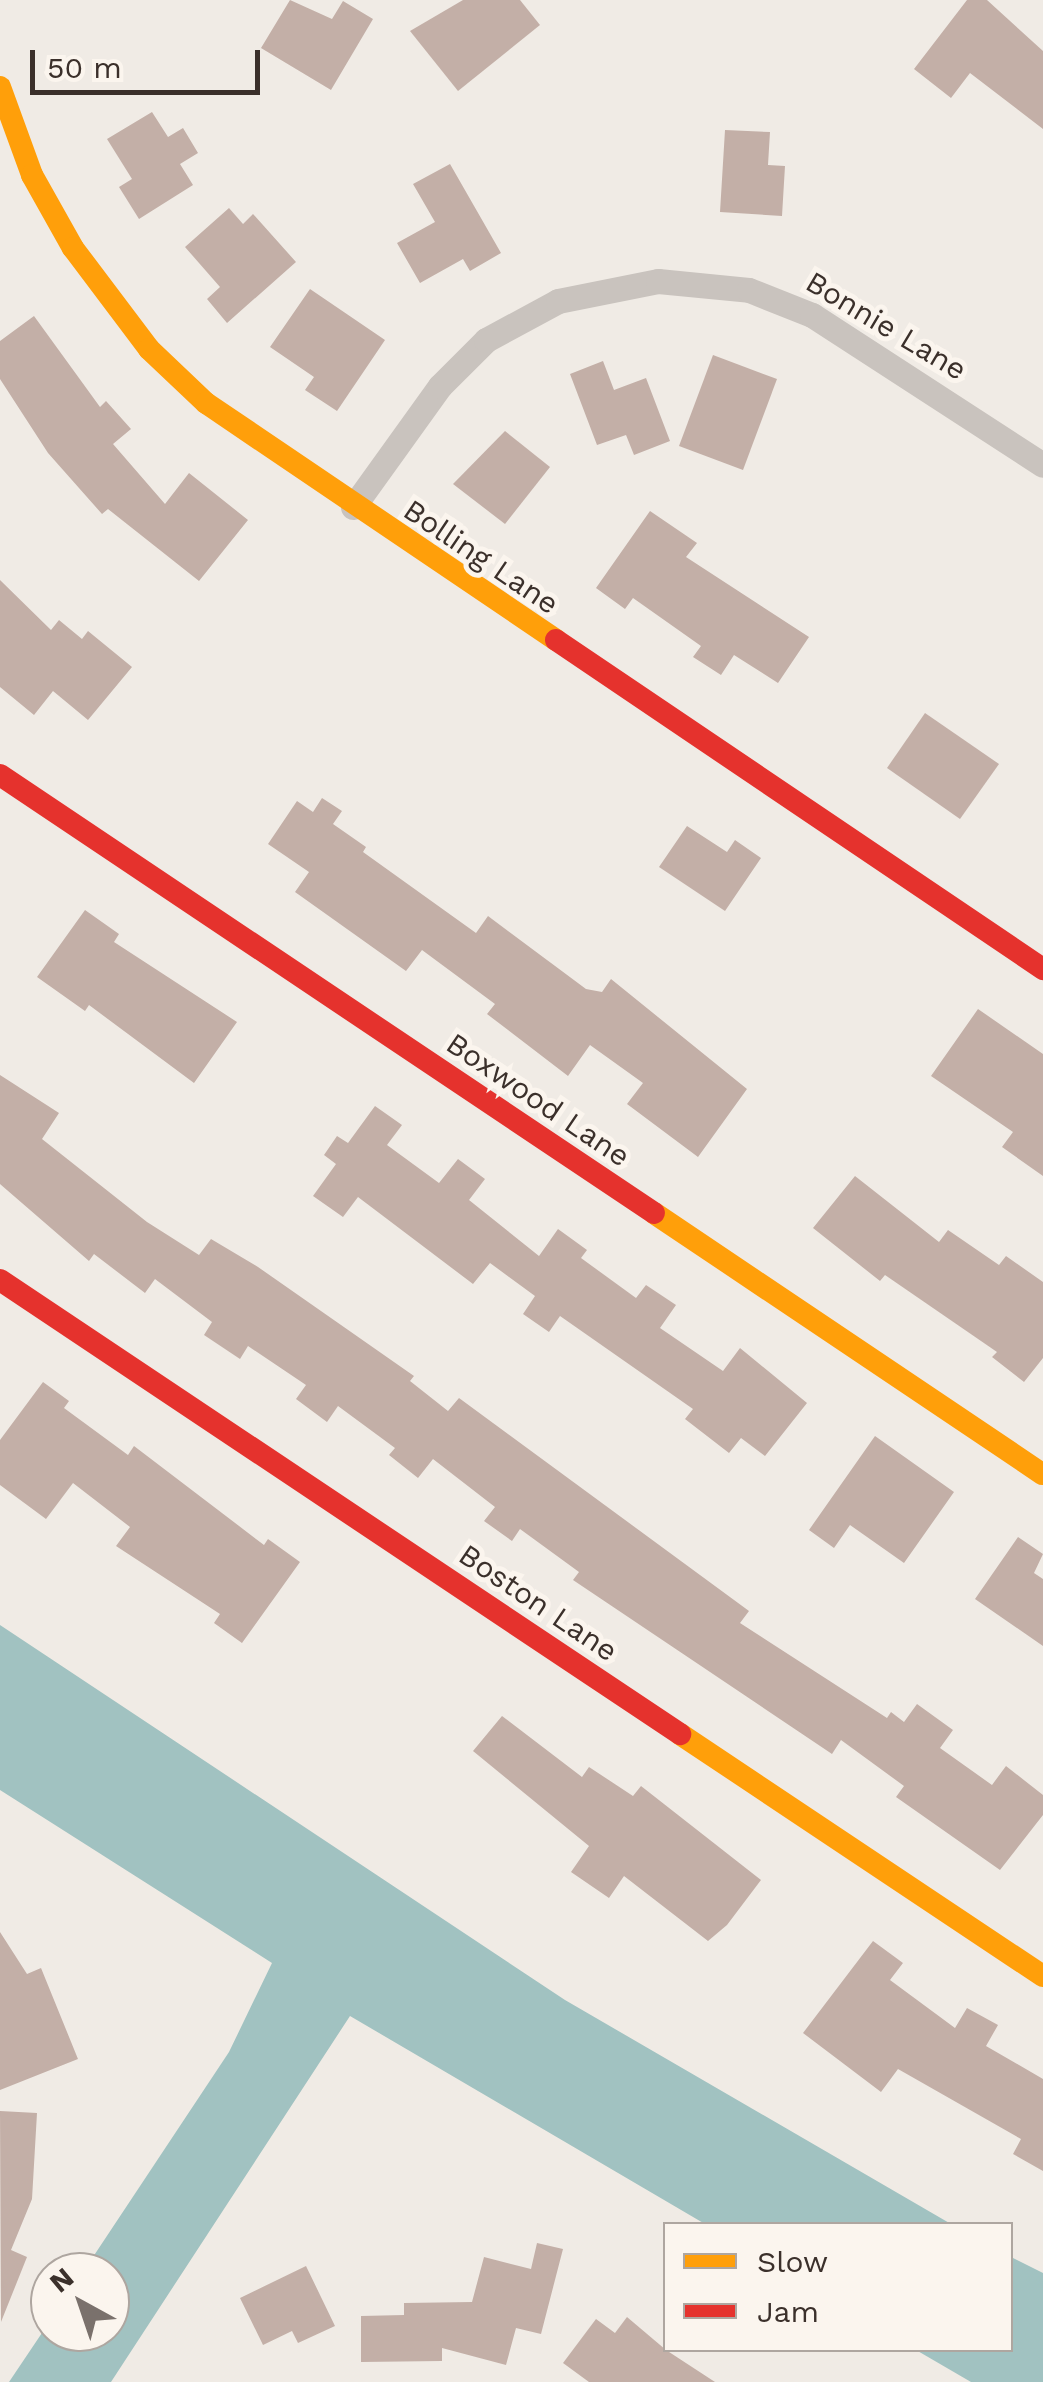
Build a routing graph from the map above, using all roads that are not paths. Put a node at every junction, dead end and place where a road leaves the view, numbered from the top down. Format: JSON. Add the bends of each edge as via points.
{"nodes":[{"id":1,"x":0,"y":87,"type":"edge"},
{"id":2,"x":1043,"y":465,"type":"edge"},
{"id":3,"x":353,"y":507,"type":"junction"},
{"id":4,"x":0,"y":775,"type":"edge"},
{"id":5,"x":1043,"y":969,"type":"edge"},
{"id":6,"x":0,"y":1280,"type":"edge"},
{"id":7,"x":1043,"y":1474,"type":"edge"},
{"id":8,"x":1043,"y":1976,"type":"edge"}],
"edges":[{"from":1,"to":3,"type":"street","name":"Bolling Lane","via":[[52,212],[121,317],[206,404]]},
{"from":2,"to":3,"type":"street","name":"Bonnie Lane","via":[[812,315],[749,290],[658,281],[558,301],[486,340],[440,386]]},
{"from":3,"to":5,"type":"street","name":"Bolling Lane"},
{"from":4,"to":7,"type":"street","name":"Boxwood Lane"},
{"from":6,"to":8,"type":"street","name":"Boston Lane"}]}
